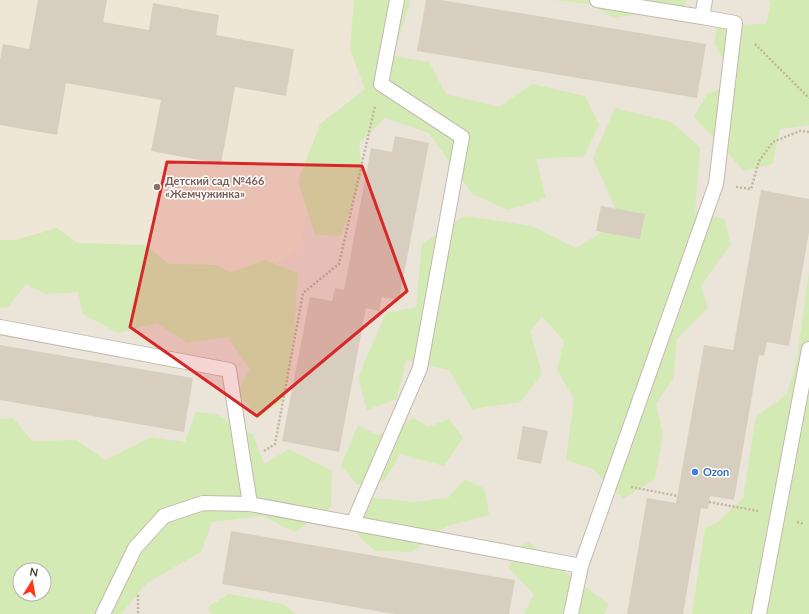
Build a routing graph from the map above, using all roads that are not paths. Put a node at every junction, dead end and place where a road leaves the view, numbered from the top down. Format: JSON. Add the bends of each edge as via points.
{"nodes":[{"id":1,"x":397,"y":0,"type":"edge"},
{"id":2,"x":597,"y":0,"type":"edge"},
{"id":3,"x":705,"y":0,"type":"edge"},
{"id":4,"x":702,"y":17,"type":"junction"},
{"id":5,"x":0,"y":327,"type":"edge"},
{"id":6,"x":809,"y":349,"type":"edge"},
{"id":7,"x":250,"y":504,"type":"junction"},
{"id":8,"x":353,"y":523,"type":"junction"},
{"id":9,"x":581,"y":566,"type":"junction"},
{"id":10,"x":103,"y":614,"type":"edge"},
{"id":11,"x":571,"y":614,"type":"edge"},
{"id":12,"x":759,"y":614,"type":"edge"}],
"edges":[{"from":1,"to":8,"type":"lane","via":[[381,84],[462,137],[420,368]]},
{"from":2,"to":4,"type":"lane"},
{"from":3,"to":4,"type":"lane"},
{"from":4,"to":9,"type":"lane","via":[[735,23],[716,184]]},
{"from":5,"to":7,"type":"lane","via":[[229,370]]},
{"from":6,"to":12,"type":"lane"},
{"from":7,"to":8,"type":"lane"},
{"from":7,"to":10,"type":"lane","via":[[203,503],[164,516],[135,548]]},
{"from":8,"to":9,"type":"lane"},
{"from":9,"to":11,"type":"lane"}]}
